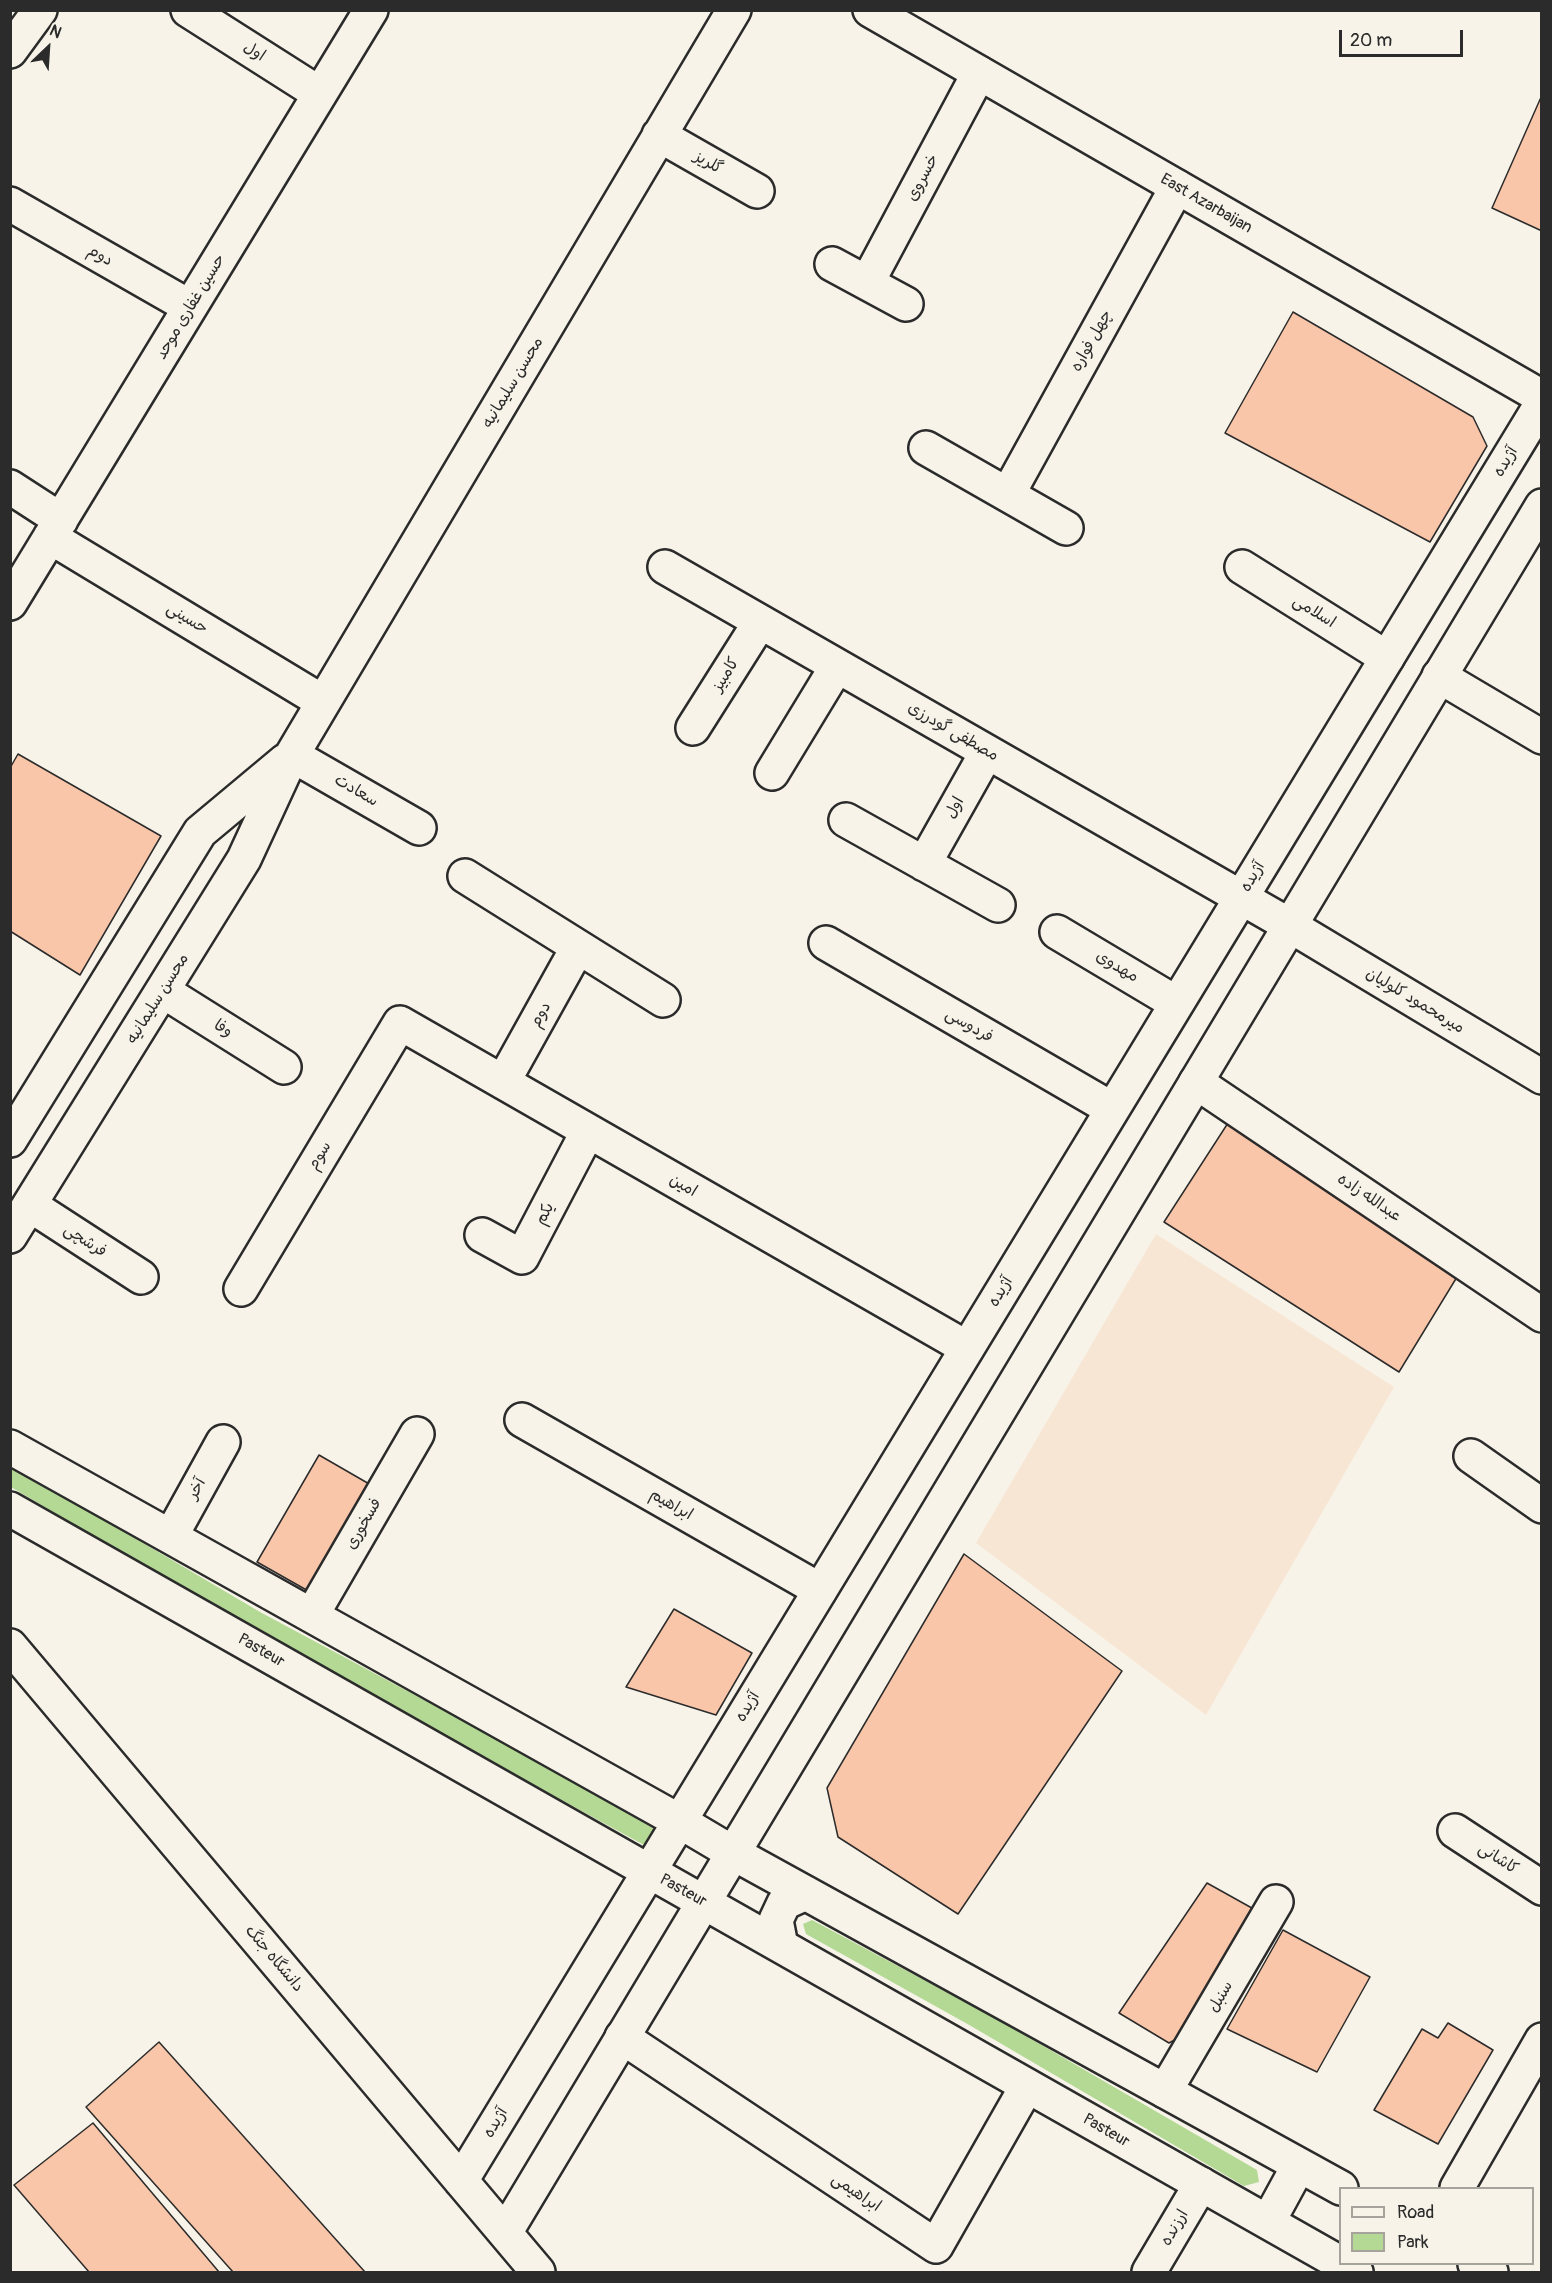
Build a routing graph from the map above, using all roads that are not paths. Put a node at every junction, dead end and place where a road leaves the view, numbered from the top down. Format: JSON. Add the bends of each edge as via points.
{"nodes":[{"id":1,"x":40,"y":10,"type":"edge"},
{"id":2,"x":188,"y":10,"type":"edge"},
{"id":3,"x":371,"y":10,"type":"edge"},
{"id":4,"x":734,"y":10,"type":"edge"},
{"id":5,"x":870,"y":10,"type":"edge"},
{"id":6,"x":10,"y":51,"type":"edge"},
{"id":7,"x":978,"y":73,"type":"junction"},
{"id":8,"x":320,"y":94,"type":"junction"},
{"id":9,"x":659,"y":135,"type":"junction"},
{"id":10,"x":1176,"y":187,"type":"junction"},
{"id":11,"x":757,"y":191,"type":"dead end"},
{"id":12,"x":10,"y":204,"type":"edge"},
{"id":13,"x":832,"y":264,"type":"dead end"},
{"id":14,"x":867,"y":282,"type":"junction"},
{"id":15,"x":906,"y":304,"type":"dead end"},
{"id":16,"x":190,"y":307,"type":"junction"},
{"id":17,"x":1542,"y":397,"type":"edge"},
{"id":18,"x":1542,"y":403,"type":"edge"},
{"id":19,"x":926,"y":448,"type":"dead end"},
{"id":20,"x":10,"y":487,"type":"edge"},
{"id":21,"x":1008,"y":494,"type":"junction"},
{"id":22,"x":1542,"y":506,"type":"edge"},
{"id":23,"x":56,"y":528,"type":"junction"},
{"id":24,"x":1066,"y":528,"type":"dead end"},
{"id":25,"x":665,"y":567,"type":"dead end"},
{"id":26,"x":1242,"y":567,"type":"dead end"},
{"id":27,"x":10,"y":603,"type":"edge"},
{"id":28,"x":760,"y":622,"type":"junction"},
{"id":29,"x":1387,"y":658,"type":"junction"},
{"id":30,"x":837,"y":666,"type":"junction"},
{"id":31,"x":1439,"y":676,"type":"junction"},
{"id":32,"x":323,"y":702,"type":"junction"},
{"id":33,"x":693,"y":728,"type":"dead end"},
{"id":34,"x":1542,"y":737,"type":"edge"},
{"id":35,"x":987,"y":752,"type":"junction"},
{"id":36,"x":292,"y":755,"type":"junction"},
{"id":37,"x":772,"y":773,"type":"dead end"},
{"id":38,"x":846,"y":820,"type":"dead end"},
{"id":39,"x":419,"y":828,"type":"dead end"},
{"id":40,"x":924,"y":864,"type":"junction"},
{"id":41,"x":465,"y":876,"type":"dead end"},
{"id":42,"x":1241,"y":897,"type":"junction"},
{"id":43,"x":998,"y":905,"type":"dead end"},
{"id":44,"x":1289,"y":925,"type":"junction"},
{"id":45,"x":1057,"y":932,"type":"dead end"},
{"id":46,"x":826,"y":944,"type":"dead end"},
{"id":47,"x":578,"y":947,"type":"junction"},
{"id":48,"x":163,"y":991,"type":"junction"},
{"id":49,"x":663,"y":1000,"type":"dead end"},
{"id":50,"x":1176,"y":1003,"type":"junction"},
{"id":51,"x":400,"y":1023,"type":"joint"},
{"id":52,"x":284,"y":1068,"type":"dead end"},
{"id":53,"x":1542,"y":1077,"type":"edge"},
{"id":54,"x":503,"y":1082,"type":"junction"},
{"id":55,"x":1196,"y":1082,"type":"junction"},
{"id":56,"x":1112,"y":1109,"type":"junction"},
{"id":57,"x":588,"y":1131,"type":"junction"},
{"id":58,"x":10,"y":1140,"type":"edge"},
{"id":59,"x":30,"y":1205,"type":"junction"},
{"id":60,"x":482,"y":1235,"type":"dead end"},
{"id":61,"x":10,"y":1236,"type":"edge"},
{"id":62,"x":141,"y":1277,"type":"dead end"},
{"id":63,"x":241,"y":1289,"type":"dead end"},
{"id":64,"x":1542,"y":1315,"type":"edge"},
{"id":65,"x":967,"y":1348,"type":"junction"},
{"id":66,"x":522,"y":1420,"type":"dead end"},
{"id":67,"x":417,"y":1434,"type":"dead end"},
{"id":68,"x":223,"y":1442,"type":"dead end"},
{"id":69,"x":10,"y":1447,"type":"edge"},
{"id":70,"x":1471,"y":1456,"type":"dead end"},
{"id":71,"x":1542,"y":1506,"type":"edge"},
{"id":72,"x":10,"y":1509,"type":"edge"},
{"id":73,"x":171,"y":1536,"type":"junction"},
{"id":74,"x":820,"y":1590,"type":"junction"},
{"id":75,"x":312,"y":1615,"type":"junction"},
{"id":76,"x":10,"y":1646,"type":"edge"},
{"id":77,"x":680,"y":1821,"type":"junction"},
{"id":78,"x":1455,"y":1831,"type":"dead end"},
{"id":79,"x":733,"y":1853,"type":"junction"},
{"id":80,"x":649,"y":1871,"type":"junction"},
{"id":81,"x":1542,"y":1888,"type":"edge"},
{"id":82,"x":806,"y":1893,"type":"junction"},
{"id":83,"x":703,"y":1902,"type":"junction"},
{"id":84,"x":1276,"y":1902,"type":"dead end"},
{"id":85,"x":781,"y":1946,"type":"junction"},
{"id":86,"x":622,"y":2037,"type":"junction"},
{"id":87,"x":1542,"y":2040,"type":"edge"},
{"id":88,"x":1027,"y":2086,"type":"junction"},
{"id":89,"x":1165,"y":2091,"type":"junction"},
{"id":90,"x":1299,"y":2165,"type":"junction"},
{"id":91,"x":461,"y":2181,"type":"junction"},
{"id":92,"x":1201,"y":2184,"type":"junction"},
{"id":93,"x":1339,"y":2187,"type":"edge"},
{"id":94,"x":1458,"y":2187,"type":"edge"},
{"id":95,"x":1268,"y":2222,"type":"junction"},
{"id":96,"x":505,"y":2233,"type":"junction"},
{"id":97,"x":1339,"y":2262,"type":"edge"},
{"id":98,"x":1477,"y":2265,"type":"edge"},
{"id":99,"x":538,"y":2272,"type":"edge"},
{"id":100,"x":1149,"y":2272,"type":"edge"},
{"id":101,"x":1491,"y":2272,"type":"edge"}],
"edges":[{"from":1,"to":6,"type":"main road"},
{"from":2,"to":8,"type":"main road","name":"اول"},
{"from":3,"to":8,"type":"main road","name":"حسین غفاری موحد"},
{"from":4,"to":9,"type":"main road","name":"محسن سلیمانیه"},
{"from":5,"to":7,"type":"main road","name":"East Azarbaijan"},
{"from":7,"to":10,"type":"main road","name":"East Azarbaijan"},
{"from":7,"to":14,"type":"main road","name":"خسروی"},
{"from":8,"to":16,"type":"main road","name":"حسین غفاری موحد"},
{"from":9,"to":11,"type":"main road","name":"گلریز"},
{"from":9,"to":32,"type":"main road","name":"محسن سلیمانیه"},
{"from":10,"to":17,"type":"main road","name":"East Azarbaijan"},
{"from":10,"to":21,"type":"main road","name":"چهل فواره"},
{"from":12,"to":16,"type":"main road","name":"دوم"},
{"from":13,"to":14,"type":"main road"},
{"from":14,"to":15,"type":"main road"},
{"from":16,"to":23,"type":"main road","name":"حسین غفاری موحد"},
{"from":18,"to":29,"type":"main road","name":"آژیده"},
{"from":19,"to":21,"type":"main road"},
{"from":20,"to":23,"type":"main road","name":"حسینی"},
{"from":21,"to":24,"type":"main road"},
{"from":22,"to":31,"type":"main road"},
{"from":23,"to":27,"type":"main road","name":"حسین غفاری موحد"},
{"from":23,"to":32,"type":"main road","name":"حسینی"},
{"from":25,"to":28,"type":"main road","name":"مصطفی گودرزی"},
{"from":26,"to":29,"type":"main road","name":"اسلامی"},
{"from":28,"to":30,"type":"main road","name":"مصطفی گودرزی"},
{"from":28,"to":33,"type":"main road","name":"کامبیز"},
{"from":29,"to":42,"type":"main road","name":"آژیده"},
{"from":30,"to":35,"type":"main road","name":"مصطفی گودرزی"},
{"from":30,"to":37,"type":"main road"},
{"from":31,"to":34,"type":"main road"},
{"from":31,"to":44,"type":"main road"},
{"from":32,"to":36,"type":"main road","name":"محسن سلیمانیه"},
{"from":35,"to":40,"type":"main road","name":"اول"},
{"from":35,"to":42,"type":"main road","name":"مصطفی گودرزی"},
{"from":36,"to":39,"type":"main road","name":"سعادت"},
{"from":36,"to":48,"type":"main road","name":"محسن سلیمانیه","via":[[244,859]]},
{"from":36,"to":58,"type":"main road","name":"محسن سلیمانیه","via":[[200,832]]},
{"from":38,"to":40,"type":"main road"},
{"from":40,"to":43,"type":"main road"},
{"from":41,"to":47,"type":"main road"},
{"from":42,"to":44,"type":"main road","name":"مصطفی گودرزی"},
{"from":42,"to":50,"type":"main road","name":"آژیده"},
{"from":44,"to":53,"type":"main road","name":"میرمحمود کلولیان"},
{"from":44,"to":55,"type":"main road"},
{"from":45,"to":50,"type":"main road","name":"مهدوی"},
{"from":46,"to":56,"type":"main road","name":"فردوسی"},
{"from":47,"to":49,"type":"main road"},
{"from":47,"to":54,"type":"main road","name":"دوم"},
{"from":48,"to":52,"type":"main road","name":"وفا"},
{"from":48,"to":59,"type":"main road","name":"محسن سلیمانیه"},
{"from":50,"to":56,"type":"main road","name":"آژیده"},
{"from":51,"to":54,"type":"main road","name":"امین"},
{"from":51,"to":63,"type":"main road","name":"سوم"},
{"from":54,"to":57,"type":"main road","name":"امین"},
{"from":55,"to":64,"type":"main road","name":"عبدالله زاده"},
{"from":55,"to":79,"type":"main road"},
{"from":56,"to":65,"type":"main road","name":"آژیده"},
{"from":57,"to":60,"type":"main road","name":"یکم","via":[[522,1257]]},
{"from":57,"to":65,"type":"main road","name":"امین"},
{"from":59,"to":61,"type":"main road","name":"محسن سلیمانیه"},
{"from":59,"to":62,"type":"main road","name":"فرشچی"},
{"from":65,"to":74,"type":"main road","name":"آژیده"},
{"from":66,"to":74,"type":"main road","name":"ابراهیم"},
{"from":67,"to":75,"type":"main road","name":"فسخوری"},
{"from":68,"to":73,"type":"main road","name":"آخر"},
{"from":69,"to":73,"type":"main road"},
{"from":70,"to":71,"type":"main road"},
{"from":72,"to":80,"type":"main road","name":"Pasteur"},
{"from":73,"to":75,"type":"main road"},
{"from":74,"to":77,"type":"main road","name":"آژیده"},
{"from":75,"to":77,"type":"main road"},
{"from":76,"to":91,"type":"main road","name":"دانشگاه جنگ"},
{"from":77,"to":79,"type":"main road"},
{"from":77,"to":80,"type":"main road","name":"آژیده"},
{"from":78,"to":81,"type":"main road","name":"کاشانی"},
{"from":79,"to":82,"type":"main road"},
{"from":79,"to":83,"type":"main road"},
{"from":80,"to":83,"type":"main road","name":"Pasteur"},
{"from":80,"to":91,"type":"main road","name":"آژیده"},
{"from":82,"to":85,"type":"main road","via":[[784,1903],[776,1920]]},
{"from":82,"to":89,"type":"main road"},
{"from":83,"to":85,"type":"main road","name":"Pasteur"},
{"from":83,"to":86,"type":"main road"},
{"from":84,"to":89,"type":"main road","name":"سنبل"},
{"from":85,"to":88,"type":"main road","name":"Pasteur"},
{"from":86,"to":88,"type":"main road","name":"ابراهیمی","via":[[936,2246]]},
{"from":86,"to":96,"type":"main road"},
{"from":87,"to":94,"type":"main road"},
{"from":88,"to":92,"type":"main road","name":"Pasteur"},
{"from":89,"to":90,"type":"main road"},
{"from":90,"to":93,"type":"main road"},
{"from":90,"to":95,"type":"main road"},
{"from":91,"to":96,"type":"main road","name":"دانشگاه جنگ"},
{"from":92,"to":95,"type":"main road","name":"Pasteur"},
{"from":92,"to":100,"type":"main road","name":"ارزنده"},
{"from":95,"to":97,"type":"main road","name":"Pasteur"},
{"from":96,"to":99,"type":"main road","name":"دانشگاه جنگ"},
{"from":98,"to":101,"type":"main road"}]}
